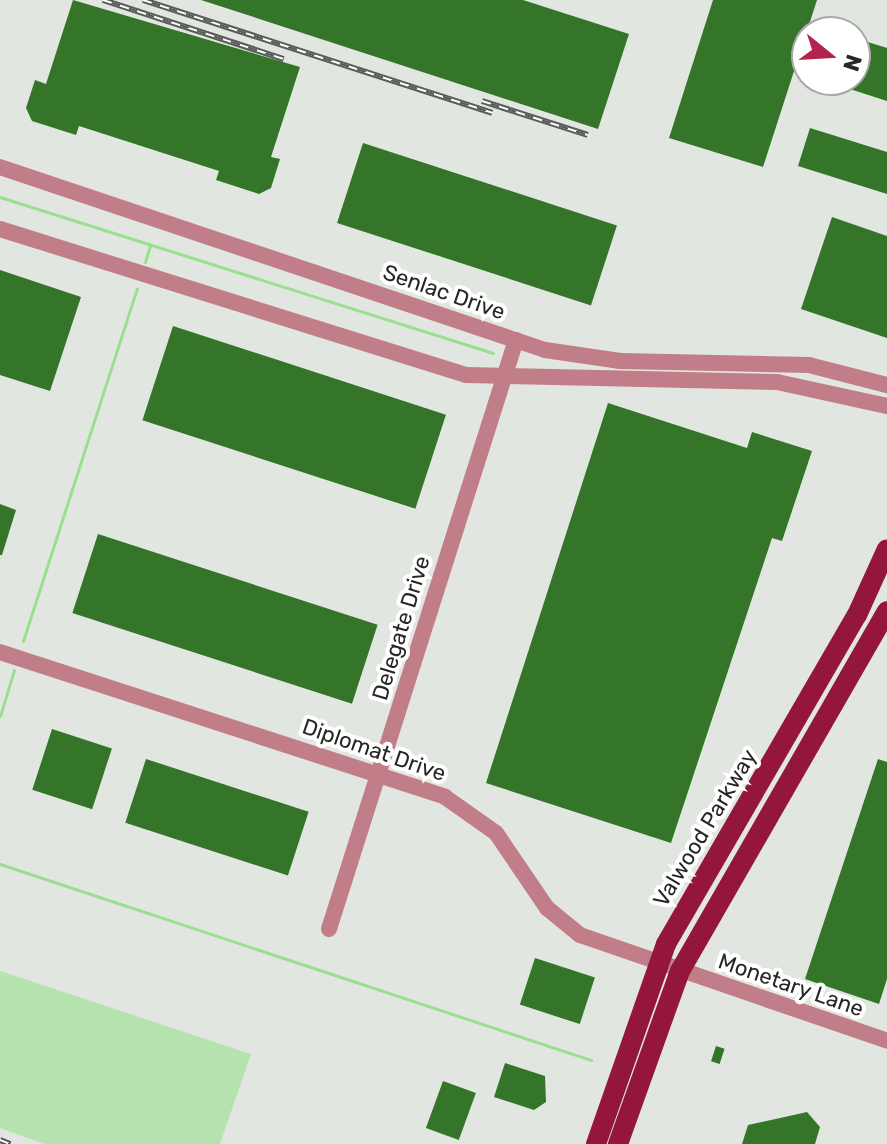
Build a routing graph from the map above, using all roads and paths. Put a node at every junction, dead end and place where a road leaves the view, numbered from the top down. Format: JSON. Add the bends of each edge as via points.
{"nodes":[{"id":1,"x":0,"y":167,"type":"edge"},
{"id":2,"x":0,"y":229,"type":"edge"},
{"id":3,"x":516,"y":340,"type":"junction"},
{"id":4,"x":745,"y":360,"type":"junction"},
{"id":5,"x":502,"y":379,"type":"junction"},
{"id":6,"x":746,"y":380,"type":"junction"},
{"id":7,"x":887,"y":385,"type":"edge"},
{"id":8,"x":887,"y":406,"type":"edge"},
{"id":9,"x":887,"y":549,"type":"edge"},
{"id":10,"x":881,"y":580,"type":"edge"},
{"id":11,"x":887,"y":611,"type":"edge"},
{"id":12,"x":0,"y":652,"type":"edge"},
{"id":13,"x":769,"y":766,"type":"junction"},
{"id":14,"x":380,"y":774,"type":"junction"},
{"id":15,"x":792,"y":779,"type":"junction"},
{"id":16,"x":329,"y":929,"type":"dead end"},
{"id":17,"x":657,"y":963,"type":"junction"},
{"id":18,"x":680,"y":971,"type":"junction"},
{"id":19,"x":887,"y":1041,"type":"edge"},
{"id":20,"x":610,"y":1102,"type":"junction"},
{"id":21,"x":630,"y":1108,"type":"junction"},
{"id":22,"x":596,"y":1144,"type":"edge"},
{"id":23,"x":618,"y":1144,"type":"edge"}],
"edges":[{"from":1,"to":3,"type":"street","name":"Senlac Drive"},
{"from":2,"to":5,"type":"street","via":[[430,368]]},
{"from":3,"to":4,"type":"street","name":"Senlac Drive","via":[[620,361]]},
{"from":3,"to":5,"type":"street","name":"Delegate Drive"},
{"from":4,"to":6,"type":"street"},
{"from":4,"to":7,"type":"street","name":"Senlac Drive","via":[[826,367]]},
{"from":5,"to":6,"type":"street"},
{"from":5,"to":14,"type":"street","name":"Delegate Drive"},
{"from":6,"to":8,"type":"street"},
{"from":9,"to":10,"type":"main road","name":"Valwood Parkway"},
{"from":10,"to":13,"type":"main road","name":"Valwood Parkway"},
{"from":11,"to":15,"type":"main road"},
{"from":12,"to":14,"type":"street","name":"Diplomat Drive"},
{"from":13,"to":15,"type":"main road"},
{"from":13,"to":17,"type":"main road","name":"Valwood Parkway"},
{"from":14,"to":16,"type":"street","name":"Delegate Drive"},
{"from":14,"to":17,"type":"street","name":"Diplomat Drive","via":[[445,797],[481,820],[547,908],[580,935]]},
{"from":15,"to":18,"type":"main road"},
{"from":17,"to":18,"type":"street","name":"Diplomat Drive"},
{"from":17,"to":20,"type":"main road","name":"Valwood Parkway"},
{"from":18,"to":19,"type":"street","name":"Monetary Lane"},
{"from":18,"to":21,"type":"main road"},
{"from":20,"to":21,"type":"main road"},
{"from":20,"to":22,"type":"main road","name":"Valwood Parkway"},
{"from":21,"to":23,"type":"main road"}]}
